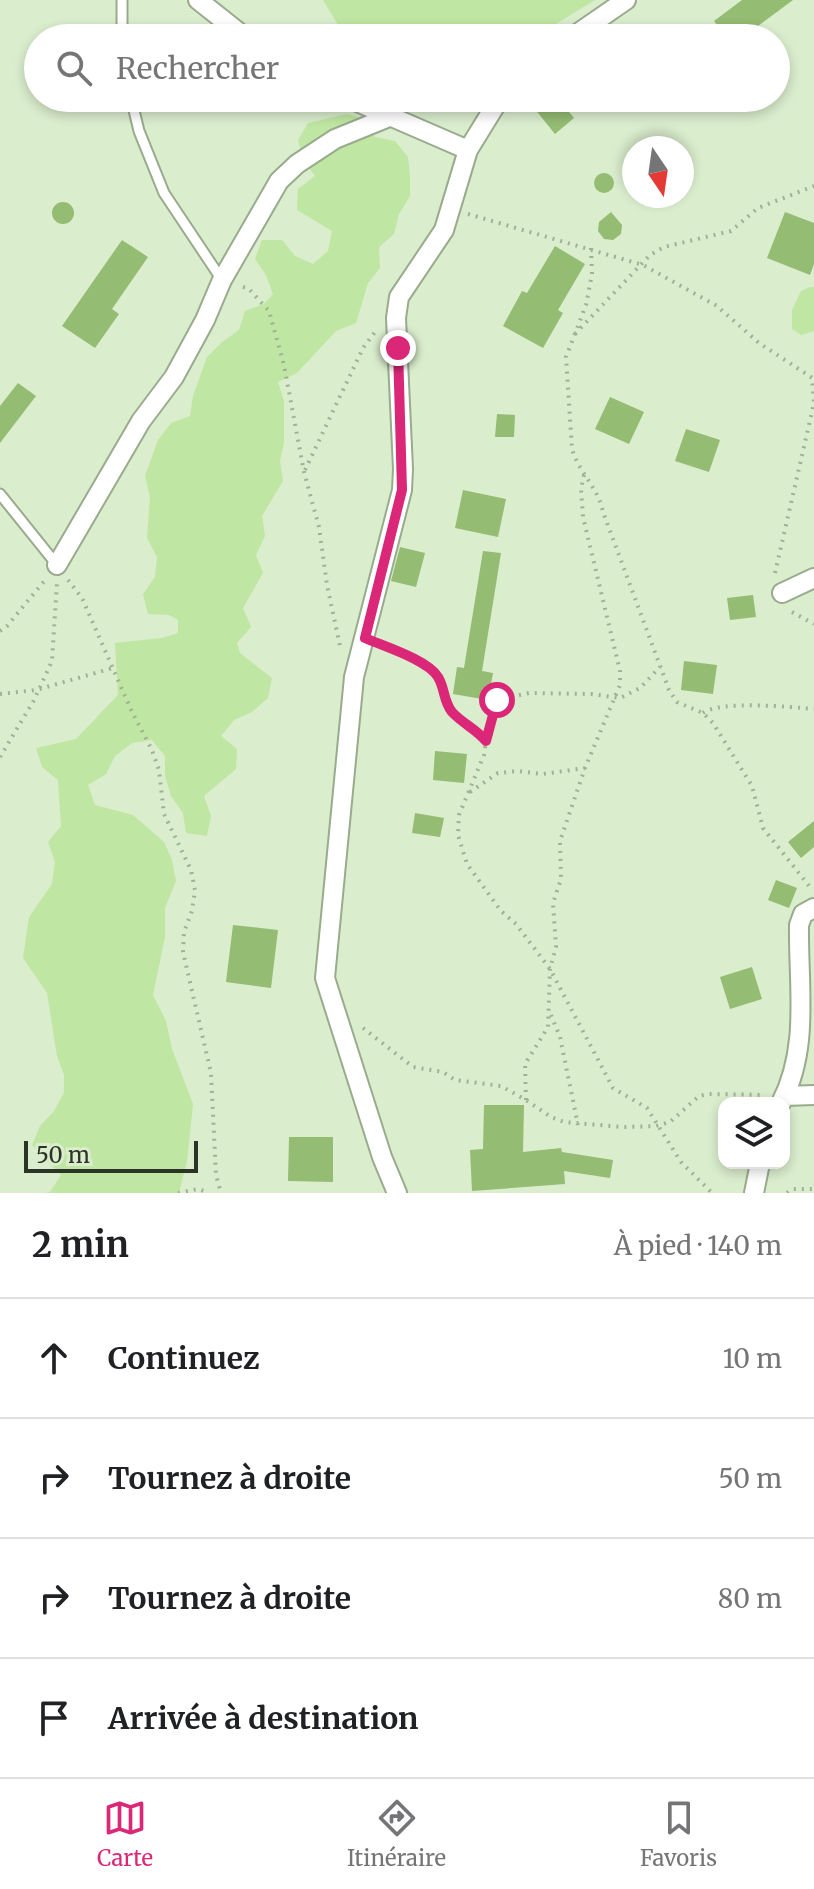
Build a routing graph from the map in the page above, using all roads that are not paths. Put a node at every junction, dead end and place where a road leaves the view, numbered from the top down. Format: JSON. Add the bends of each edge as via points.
{"nodes":[{"id":1,"x":122,"y":0,"type":"edge"},
{"id":2,"x":198,"y":0,"type":"edge"},
{"id":3,"x":626,"y":0,"type":"edge"},
{"id":4,"x":122,"y":24,"type":"edge"},
{"id":5,"x":228,"y":24,"type":"edge"},
{"id":6,"x":591,"y":24,"type":"edge"},
{"id":7,"x":134,"y":112,"type":"edge"},
{"id":8,"x":378,"y":112,"type":"edge"},
{"id":9,"x":491,"y":112,"type":"edge"},
{"id":10,"x":389,"y":117,"type":"junction"},
{"id":11,"x":468,"y":150,"type":"junction"},
{"id":12,"x":222,"y":280,"type":"junction"},
{"id":13,"x":0,"y":494,"type":"edge"},
{"id":14,"x":57,"y":565,"type":"joint"},
{"id":15,"x":814,"y":578,"type":"edge"},
{"id":16,"x":782,"y":593,"type":"road end"},
{"id":17,"x":814,"y":908,"type":"edge"},
{"id":18,"x":814,"y":1095,"type":"edge"},
{"id":19,"x":784,"y":1097,"type":"edge"},
{"id":20,"x":790,"y":1099,"type":"edge"},
{"id":21,"x":759,"y":1169,"type":"edge"},
{"id":22,"x":397,"y":1193,"type":"edge"},
{"id":23,"x":754,"y":1193,"type":"edge"}],
"edges":[{"from":1,"to":4,"type":"lane"},
{"from":2,"to":5,"type":"street"},
{"from":3,"to":6,"type":"street"},
{"from":7,"to":12,"type":"lane","via":[[164,193]]},
{"from":8,"to":10,"type":"street"},
{"from":9,"to":11,"type":"street"},
{"from":10,"to":11,"type":"street"},
{"from":10,"to":12,"type":"street","via":[[335,139],[279,181]]},
{"from":11,"to":22,"type":"street","via":[[444,230],[399,297],[402,490],[354,677],[325,978]]},
{"from":12,"to":14,"type":"street","via":[[174,377],[141,421]]},
{"from":13,"to":14,"type":"lane"},
{"from":15,"to":16,"type":"street"},
{"from":17,"to":19,"type":"street","via":[[803,914],[799,925],[801,1030]]},
{"from":18,"to":20,"type":"street"},
{"from":21,"to":23,"type":"street"}]}
